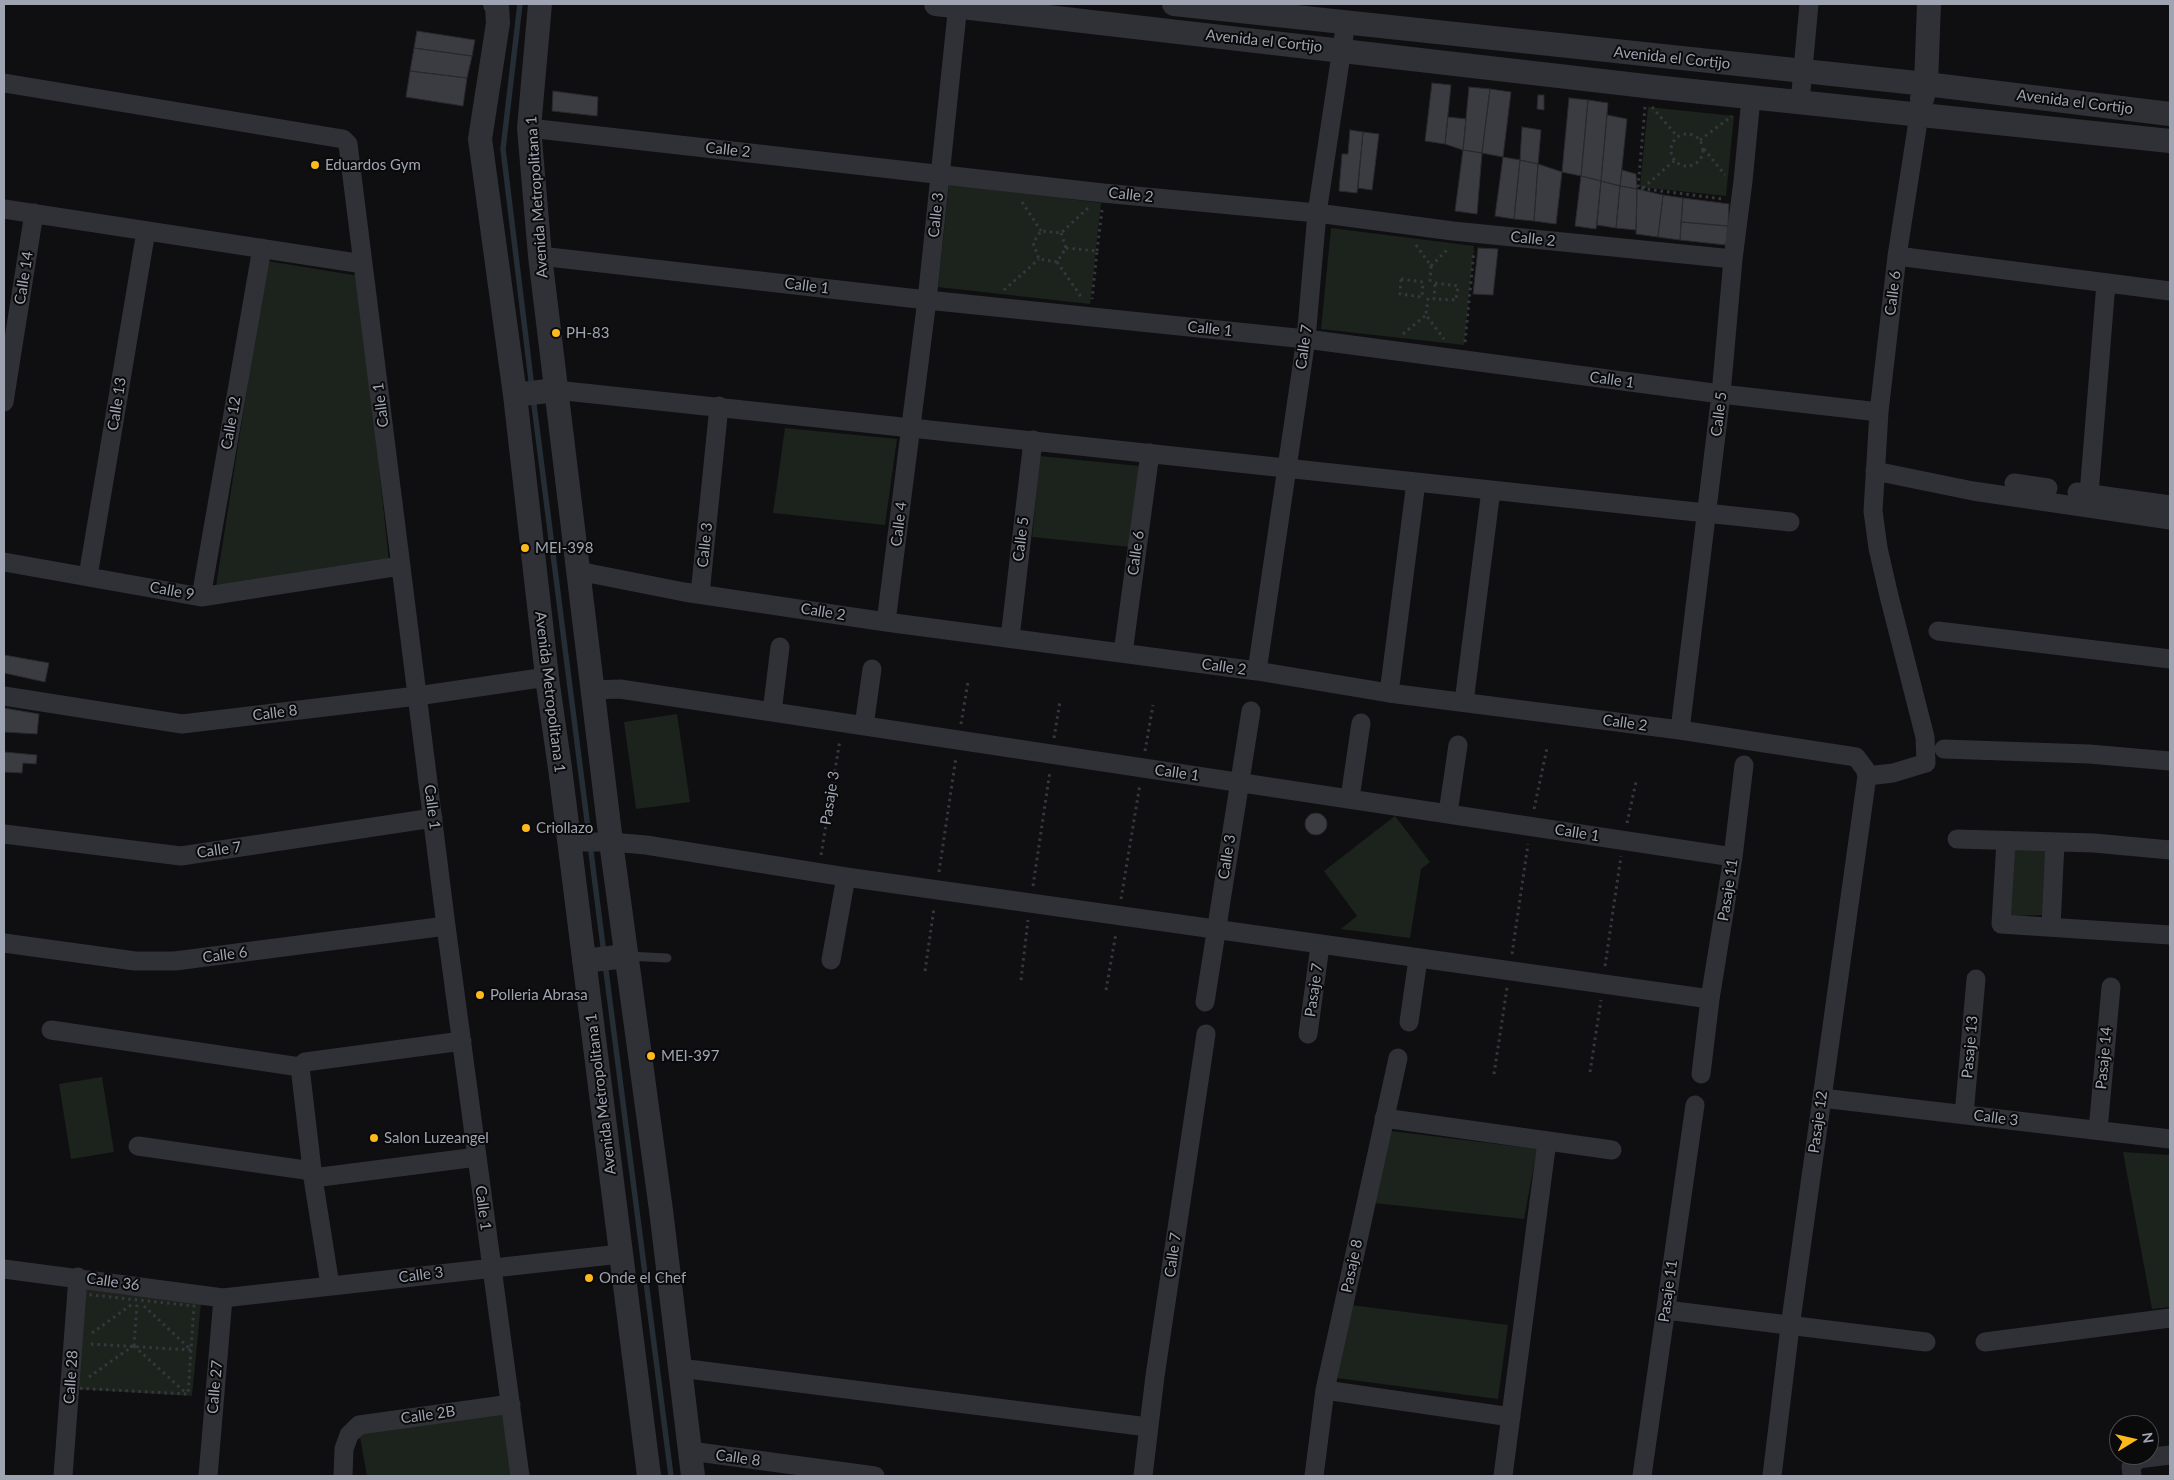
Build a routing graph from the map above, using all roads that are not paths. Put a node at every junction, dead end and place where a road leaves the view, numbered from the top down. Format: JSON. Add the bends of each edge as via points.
{"nodes":[{"id":1,"x":495,"y":4,"type":"edge"},
{"id":2,"x":540,"y":4,"type":"edge"},
{"id":3,"x":1174,"y":4,"type":"edge"},
{"id":4,"x":1808,"y":4,"type":"edge"},
{"id":5,"x":1929,"y":4,"type":"edge"},
{"id":6,"x":950,"y":5,"type":"edge"},
{"id":7,"x":1346,"y":22,"type":"junction"},
{"id":8,"x":1341,"y":49,"type":"junction"},
{"id":9,"x":1802,"y":72,"type":"junction"},
{"id":10,"x":4,"y":83,"type":"edge"},
{"id":11,"x":1926,"y":84,"type":"junction"},
{"id":12,"x":1743,"y":97,"type":"junction"},
{"id":13,"x":1800,"y":102,"type":"junction"},
{"id":14,"x":2170,"y":114,"type":"edge"},
{"id":15,"x":1919,"y":115,"type":"junction"},
{"id":16,"x":529,"y":128,"type":"junction"},
{"id":17,"x":2170,"y":141,"type":"edge"},
{"id":18,"x":940,"y":173,"type":"junction"},
{"id":19,"x":4,"y":209,"type":"edge"},
{"id":20,"x":34,"y":213,"type":"junction"},
{"id":21,"x":1317,"y":213,"type":"junction"},
{"id":22,"x":146,"y":231,"type":"junction"},
{"id":23,"x":262,"y":248,"type":"junction"},
{"id":24,"x":540,"y":256,"type":"junction"},
{"id":25,"x":1897,"y":256,"type":"junction"},
{"id":26,"x":1733,"y":259,"type":"junction"},
{"id":27,"x":363,"y":264,"type":"junction"},
{"id":28,"x":2106,"y":283,"type":"junction"},
{"id":29,"x":2170,"y":291,"type":"edge"},
{"id":30,"x":927,"y":300,"type":"junction"},
{"id":31,"x":1306,"y":339,"type":"junction"},
{"id":32,"x":552,"y":391,"type":"junction"},
{"id":33,"x":1721,"y":394,"type":"junction"},
{"id":34,"x":519,"y":395,"type":"junction"},
{"id":35,"x":4,"y":402,"type":"edge"},
{"id":36,"x":719,"y":406,"type":"junction"},
{"id":37,"x":1879,"y":412,"type":"junction"},
{"id":38,"x":912,"y":426,"type":"junction"},
{"id":39,"x":1033,"y":440,"type":"junction"},
{"id":40,"x":1150,"y":453,"type":"junction"},
{"id":41,"x":1286,"y":468,"type":"junction"},
{"id":42,"x":1875,"y":471,"type":"junction"},
{"id":43,"x":1416,"y":482,"type":"junction"},
{"id":44,"x":2014,"y":483,"type":"dead end"},
{"id":45,"x":1491,"y":490,"type":"junction"},
{"id":46,"x":2089,"y":494,"type":"junction"},
{"id":47,"x":2170,"y":505,"type":"edge"},
{"id":48,"x":1707,"y":513,"type":"junction"},
{"id":49,"x":2170,"y":520,"type":"edge"},
{"id":50,"x":1790,"y":522,"type":"dead end"},
{"id":51,"x":4,"y":562,"type":"edge"},
{"id":52,"x":400,"y":566,"type":"junction"},
{"id":53,"x":578,"y":571,"type":"junction"},
{"id":54,"x":88,"y":576,"type":"junction"},
{"id":55,"x":700,"y":594,"type":"junction"},
{"id":56,"x":201,"y":597,"type":"junction"},
{"id":57,"x":886,"y":622,"type":"junction"},
{"id":58,"x":1938,"y":631,"type":"dead end"},
{"id":59,"x":1010,"y":638,"type":"junction"},
{"id":60,"x":780,"y":647,"type":"dead end"},
{"id":61,"x":1123,"y":653,"type":"junction"},
{"id":62,"x":2170,"y":659,"type":"edge"},
{"id":63,"x":872,"y":669,"type":"dead end"},
{"id":64,"x":1257,"y":672,"type":"junction"},
{"id":65,"x":547,"y":677,"type":"junction"},
{"id":66,"x":593,"y":690,"type":"junction"},
{"id":67,"x":1389,"y":693,"type":"junction"},
{"id":68,"x":4,"y":696,"type":"edge"},
{"id":69,"x":417,"y":696,"type":"junction"},
{"id":70,"x":1464,"y":702,"type":"junction"},
{"id":71,"x":1251,"y":711,"type":"dead end"},
{"id":72,"x":772,"y":712,"type":"junction"},
{"id":73,"x":1361,"y":723,"type":"dead end"},
{"id":74,"x":864,"y":726,"type":"junction"},
{"id":75,"x":1680,"y":730,"type":"junction"},
{"id":76,"x":1458,"y":745,"type":"dead end"},
{"id":77,"x":1944,"y":750,"type":"dead end"},
{"id":78,"x":2170,"y":761,"type":"edge"},
{"id":79,"x":1744,"y":765,"type":"dead end"},
{"id":80,"x":1866,"y":772,"type":"junction"},
{"id":81,"x":1239,"y":782,"type":"junction"},
{"id":82,"x":1350,"y":798,"type":"junction"},
{"id":83,"x":1448,"y":813,"type":"junction"},
{"id":84,"x":433,"y":818,"type":"junction"},
{"id":85,"x":4,"y":834,"type":"edge"},
{"id":86,"x":1957,"y":840,"type":"dead end"},
{"id":87,"x":2006,"y":841,"type":"junction"},
{"id":88,"x":573,"y":842,"type":"junction"},
{"id":89,"x":607,"y":842,"type":"junction"},
{"id":90,"x":2055,"y":842,"type":"junction"},
{"id":91,"x":2170,"y":850,"type":"edge"},
{"id":92,"x":1733,"y":857,"type":"junction"},
{"id":93,"x":846,"y":877,"type":"junction"},
{"id":94,"x":446,"y":926,"type":"junction"},
{"id":95,"x":2051,"y":927,"type":"junction"},
{"id":96,"x":1216,"y":930,"type":"junction"},
{"id":97,"x":2170,"y":935,"type":"edge"},
{"id":98,"x":4,"y":943,"type":"edge"},
{"id":99,"x":1320,"y":946,"type":"junction"},
{"id":100,"x":621,"y":957,"type":"junction"},
{"id":101,"x":667,"y":958,"type":"dead end"},
{"id":102,"x":1418,"y":959,"type":"junction"},
{"id":103,"x":588,"y":960,"type":"junction"},
{"id":104,"x":831,"y":960,"type":"dead end"},
{"id":105,"x":1976,"y":979,"type":"dead end"},
{"id":106,"x":2111,"y":987,"type":"dead end"},
{"id":107,"x":1710,"y":1000,"type":"junction"},
{"id":108,"x":1205,"y":1002,"type":"dead end"},
{"id":109,"x":1409,"y":1022,"type":"dead end"},
{"id":110,"x":51,"y":1030,"type":"dead end"},
{"id":111,"x":1206,"y":1034,"type":"dead end"},
{"id":112,"x":1308,"y":1034,"type":"dead end"},
{"id":113,"x":462,"y":1041,"type":"junction"},
{"id":114,"x":1398,"y":1058,"type":"dead end"},
{"id":115,"x":300,"y":1067,"type":"junction"},
{"id":116,"x":1700,"y":1074,"type":"dead end"},
{"id":117,"x":1822,"y":1098,"type":"junction"},
{"id":118,"x":1695,"y":1105,"type":"dead end"},
{"id":119,"x":1964,"y":1115,"type":"junction"},
{"id":120,"x":1384,"y":1118,"type":"junction"},
{"id":121,"x":2098,"y":1130,"type":"junction"},
{"id":122,"x":2170,"y":1139,"type":"edge"},
{"id":123,"x":1547,"y":1141,"type":"junction"},
{"id":124,"x":138,"y":1146,"type":"dead end"},
{"id":125,"x":1612,"y":1150,"type":"dead end"},
{"id":126,"x":477,"y":1157,"type":"junction"},
{"id":127,"x":313,"y":1174,"type":"junction"},
{"id":128,"x":620,"y":1254,"type":"junction"},
{"id":129,"x":491,"y":1267,"type":"junction"},
{"id":130,"x":4,"y":1269,"type":"edge"},
{"id":131,"x":78,"y":1278,"type":"junction"},
{"id":132,"x":330,"y":1285,"type":"junction"},
{"id":133,"x":223,"y":1298,"type":"junction"},
{"id":134,"x":1666,"y":1310,"type":"junction"},
{"id":135,"x":2170,"y":1318,"type":"edge"},
{"id":136,"x":1790,"y":1327,"type":"junction"},
{"id":137,"x":1926,"y":1342,"type":"dead end"},
{"id":138,"x":1985,"y":1342,"type":"dead end"},
{"id":139,"x":680,"y":1368,"type":"junction"},
{"id":140,"x":1325,"y":1390,"type":"junction"},
{"id":141,"x":511,"y":1404,"type":"junction"},
{"id":142,"x":1510,"y":1417,"type":"junction"},
{"id":143,"x":1148,"y":1427,"type":"junction"},
{"id":144,"x":690,"y":1452,"type":"junction"},
{"id":145,"x":2170,"y":1455,"type":"edge"},
{"id":146,"x":831,"y":1473,"type":"edge"},
{"id":147,"x":63,"y":1476,"type":"edge"},
{"id":148,"x":208,"y":1476,"type":"edge"},
{"id":149,"x":343,"y":1476,"type":"edge"},
{"id":150,"x":520,"y":1476,"type":"edge"},
{"id":151,"x":649,"y":1476,"type":"edge"},
{"id":152,"x":693,"y":1476,"type":"edge"},
{"id":153,"x":875,"y":1476,"type":"edge"},
{"id":154,"x":1143,"y":1476,"type":"edge"},
{"id":155,"x":1314,"y":1476,"type":"edge"},
{"id":156,"x":1503,"y":1476,"type":"edge"},
{"id":157,"x":1642,"y":1476,"type":"edge"},
{"id":158,"x":1772,"y":1476,"type":"edge"},
{"id":159,"x":2132,"y":1476,"type":"edge"}],
"edges":[{"from":1,"to":34,"type":"street","name":"Avenida Metropolitana 1","via":[[498,23],[480,139]]},
{"from":2,"to":16,"type":"street","name":"Avenida Metropolitana 1"},
{"from":3,"to":7,"type":"street","name":"Avenida el Cortijo"},
{"from":4,"to":9,"type":"street"},
{"from":5,"to":11,"type":"street"},
{"from":6,"to":8,"type":"street","name":"Avenida el Cortijo"},
{"from":6,"to":18,"type":"street","name":"Calle 3"},
{"from":7,"to":8,"type":"street","name":"Calle 7"},
{"from":7,"to":9,"type":"street","name":"Avenida el Cortijo"},
{"from":8,"to":12,"type":"street","name":"Avenida el Cortijo"},
{"from":8,"to":21,"type":"street","name":"Calle 7"},
{"from":9,"to":11,"type":"street","name":"Avenida el Cortijo"},
{"from":9,"to":13,"type":"street"},
{"from":10,"to":27,"type":"street","name":"Calle 1","via":[[343,138],[348,144]]},
{"from":11,"to":14,"type":"street","name":"Avenida el Cortijo"},
{"from":11,"to":15,"type":"street"},
{"from":12,"to":13,"type":"street","name":"Avenida el Cortijo"},
{"from":12,"to":26,"type":"street","name":"Calle 5","via":[[1743,181]]},
{"from":13,"to":15,"type":"street","name":"Avenida el Cortijo"},
{"from":15,"to":17,"type":"street","name":"Avenida el Cortijo"},
{"from":15,"to":25,"type":"street","name":"Calle 6"},
{"from":16,"to":18,"type":"street","name":"Calle 2"},
{"from":16,"to":24,"type":"street","name":"Avenida Metropolitana 1"},
{"from":18,"to":21,"type":"street","name":"Calle 2"},
{"from":18,"to":30,"type":"street","name":"Calle 3"},
{"from":19,"to":20,"type":"street"},
{"from":20,"to":22,"type":"street"},
{"from":20,"to":35,"type":"street","name":"Calle 14"},
{"from":21,"to":26,"type":"street","name":"Calle 2"},
{"from":21,"to":31,"type":"street","name":"Calle 7"},
{"from":22,"to":23,"type":"street"},
{"from":22,"to":54,"type":"street","name":"Calle 13"},
{"from":23,"to":27,"type":"street"},
{"from":23,"to":56,"type":"street","name":"Calle 12"},
{"from":24,"to":30,"type":"street","name":"Calle 1"},
{"from":24,"to":32,"type":"street","name":"Avenida Metropolitana 1"},
{"from":25,"to":28,"type":"street"},
{"from":25,"to":37,"type":"street","name":"Calle 6"},
{"from":26,"to":33,"type":"street","name":"Calle 5"},
{"from":27,"to":52,"type":"street","name":"Calle 1"},
{"from":28,"to":29,"type":"street"},
{"from":28,"to":46,"type":"street"},
{"from":30,"to":31,"type":"street","name":"Calle 1"},
{"from":30,"to":38,"type":"street","name":"Calle 3"},
{"from":31,"to":33,"type":"street","name":"Calle 1"},
{"from":31,"to":41,"type":"street","name":"Calle 7"},
{"from":32,"to":34,"type":"street"},
{"from":32,"to":36,"type":"street"},
{"from":32,"to":53,"type":"street","name":"Avenida Metropolitana 1"},
{"from":33,"to":37,"type":"street","name":"Calle 1"},
{"from":33,"to":48,"type":"street","name":"Calle 5"},
{"from":34,"to":65,"type":"street","name":"Avenida Metropolitana 1"},
{"from":36,"to":38,"type":"street"},
{"from":36,"to":55,"type":"street","name":"Calle 3"},
{"from":37,"to":42,"type":"street","name":"Calle 6"},
{"from":38,"to":39,"type":"street"},
{"from":38,"to":57,"type":"street","name":"Calle 4"},
{"from":39,"to":40,"type":"street"},
{"from":39,"to":59,"type":"street","name":"Calle 5"},
{"from":40,"to":41,"type":"street"},
{"from":40,"to":61,"type":"street","name":"Calle 6"},
{"from":41,"to":43,"type":"street"},
{"from":41,"to":64,"type":"street","name":"Calle 7"},
{"from":42,"to":49,"type":"street","via":[[1972,491]]},
{"from":42,"to":80,"type":"street","name":"Calle 6","via":[[1873,511],[1878,548],[1925,736],[1926,763],[1893,773]]},
{"from":43,"to":45,"type":"street"},
{"from":43,"to":67,"type":"street"},
{"from":44,"to":46,"type":"street"},
{"from":45,"to":48,"type":"street"},
{"from":45,"to":70,"type":"street"},
{"from":46,"to":47,"type":"street"},
{"from":48,"to":50,"type":"street"},
{"from":48,"to":75,"type":"street","name":"Calle 5"},
{"from":51,"to":54,"type":"street","name":"Calle 9"},
{"from":52,"to":56,"type":"street","name":"Calle 9"},
{"from":52,"to":69,"type":"street","name":"Calle 1"},
{"from":53,"to":55,"type":"street","name":"Calle 2"},
{"from":53,"to":66,"type":"street","name":"Avenida Metropolitana 1"},
{"from":54,"to":56,"type":"street","name":"Calle 9"},
{"from":55,"to":57,"type":"street","name":"Calle 2"},
{"from":57,"to":59,"type":"street","name":"Calle 2"},
{"from":58,"to":62,"type":"street"},
{"from":59,"to":61,"type":"street","name":"Calle 2"},
{"from":60,"to":72,"type":"street"},
{"from":61,"to":64,"type":"street","name":"Calle 2"},
{"from":63,"to":74,"type":"street"},
{"from":64,"to":67,"type":"street","name":"Calle 2"},
{"from":65,"to":69,"type":"street","name":"Calle 8"},
{"from":65,"to":88,"type":"street","name":"Avenida Metropolitana 1"},
{"from":66,"to":72,"type":"street","name":"Calle 1","via":[[620,689]]},
{"from":66,"to":89,"type":"street","name":"Avenida Metropolitana 1"},
{"from":67,"to":70,"type":"street","name":"Calle 2"},
{"from":68,"to":69,"type":"street","name":"Calle 8","via":[[182,724]]},
{"from":69,"to":84,"type":"street","name":"Calle 1"},
{"from":70,"to":75,"type":"street","name":"Calle 2"},
{"from":71,"to":81,"type":"street","name":"Calle 3"},
{"from":72,"to":74,"type":"street","name":"Calle 1"},
{"from":73,"to":82,"type":"street"},
{"from":74,"to":81,"type":"street","name":"Calle 1"},
{"from":75,"to":80,"type":"street","name":"Calle 2","via":[[1856,757]]},
{"from":76,"to":83,"type":"street"},
{"from":77,"to":78,"type":"street","via":[[2089,754]]},
{"from":79,"to":92,"type":"street","name":"Pasaje 11"},
{"from":80,"to":117,"type":"street","name":"Pasaje 12"},
{"from":81,"to":82,"type":"street","name":"Calle 1"},
{"from":81,"to":96,"type":"street","name":"Calle 3"},
{"from":82,"to":83,"type":"street","name":"Calle 1"},
{"from":83,"to":92,"type":"street","name":"Calle 1"},
{"from":84,"to":85,"type":"street","name":"Calle 7","via":[[181,856]]},
{"from":84,"to":94,"type":"street","name":"Calle 1"},
{"from":86,"to":87,"type":"street"},
{"from":87,"to":90,"type":"street"},
{"from":87,"to":95,"type":"street","via":[[2001,924]]},
{"from":88,"to":89,"type":"street"},
{"from":88,"to":103,"type":"street","name":"Avenida Metropolitana 1"},
{"from":89,"to":93,"type":"street","via":[[646,845]]},
{"from":89,"to":100,"type":"street","name":"Avenida Metropolitana 1"},
{"from":90,"to":91,"type":"street"},
{"from":90,"to":95,"type":"street"},
{"from":92,"to":107,"type":"street","name":"Pasaje 11"},
{"from":93,"to":96,"type":"street"},
{"from":93,"to":104,"type":"street"},
{"from":94,"to":98,"type":"street","name":"Calle 6","via":[[175,962],[136,961]]},
{"from":94,"to":113,"type":"street","name":"Calle 1"},
{"from":95,"to":97,"type":"street"},
{"from":96,"to":99,"type":"street"},
{"from":96,"to":108,"type":"street","name":"Calle 3"},
{"from":99,"to":102,"type":"street"},
{"from":99,"to":112,"type":"street","name":"Pasaje 7"},
{"from":100,"to":101,"type":"lane"},
{"from":100,"to":103,"type":"street"},
{"from":100,"to":139,"type":"street","name":"Avenida Metropolitana 1","via":[[661,1210]]},
{"from":102,"to":107,"type":"street"},
{"from":102,"to":109,"type":"street"},
{"from":103,"to":128,"type":"street","name":"Avenida Metropolitana 1"},
{"from":105,"to":119,"type":"street","name":"Pasaje 13"},
{"from":106,"to":121,"type":"street","name":"Pasaje 14"},
{"from":107,"to":116,"type":"street","name":"Pasaje 11"},
{"from":110,"to":115,"type":"street"},
{"from":111,"to":143,"type":"street","name":"Calle 7"},
{"from":113,"to":115,"type":"street","via":[[305,1062]]},
{"from":113,"to":126,"type":"street","name":"Calle 1"},
{"from":114,"to":120,"type":"street","name":"Pasaje 8"},
{"from":115,"to":127,"type":"street"},
{"from":117,"to":119,"type":"street","name":"Calle 3"},
{"from":117,"to":136,"type":"street","name":"Pasaje 12"},
{"from":118,"to":134,"type":"street","name":"Pasaje 11"},
{"from":119,"to":121,"type":"street","name":"Calle 3"},
{"from":120,"to":123,"type":"street"},
{"from":120,"to":140,"type":"street","name":"Pasaje 8"},
{"from":121,"to":122,"type":"street","name":"Calle 3"},
{"from":123,"to":125,"type":"street"},
{"from":123,"to":142,"type":"street"},
{"from":124,"to":127,"type":"street"},
{"from":126,"to":127,"type":"street"},
{"from":126,"to":129,"type":"street","name":"Calle 1"},
{"from":127,"to":132,"type":"street"},
{"from":128,"to":129,"type":"street","name":"Calle 3"},
{"from":128,"to":151,"type":"street","name":"Avenida Metropolitana 1"},
{"from":129,"to":132,"type":"street","name":"Calle 3"},
{"from":129,"to":141,"type":"street","name":"Calle 1"},
{"from":130,"to":131,"type":"street","name":"Calle 36"},
{"from":131,"to":133,"type":"street","name":"Calle 36"},
{"from":131,"to":147,"type":"street","name":"Calle 28"},
{"from":132,"to":133,"type":"street","name":"Calle 3"},
{"from":133,"to":148,"type":"street","name":"Calle 27"},
{"from":134,"to":136,"type":"street"},
{"from":134,"to":157,"type":"street","name":"Pasaje 11"},
{"from":135,"to":138,"type":"street"},
{"from":136,"to":137,"type":"street"},
{"from":136,"to":158,"type":"street","name":"Pasaje 12"},
{"from":139,"to":143,"type":"street"},
{"from":139,"to":144,"type":"street","name":"Avenida Metropolitana 1"},
{"from":140,"to":142,"type":"street"},
{"from":140,"to":155,"type":"street","name":"Pasaje 8"},
{"from":141,"to":149,"type":"street","name":"Calle 2B","via":[[359,1425],[349,1435],[344,1450]]},
{"from":141,"to":150,"type":"street","name":"Calle 1"},
{"from":142,"to":156,"type":"street"},
{"from":143,"to":154,"type":"street","name":"Calle 7"},
{"from":144,"to":146,"type":"street","name":"Calle 8"},
{"from":144,"to":152,"type":"street","name":"Avenida Metropolitana 1"},
{"from":145,"to":159,"type":"street","via":[[2138,1459],[2131,1467]]},
{"from":146,"to":153,"type":"street","name":"Calle 8"}]}
